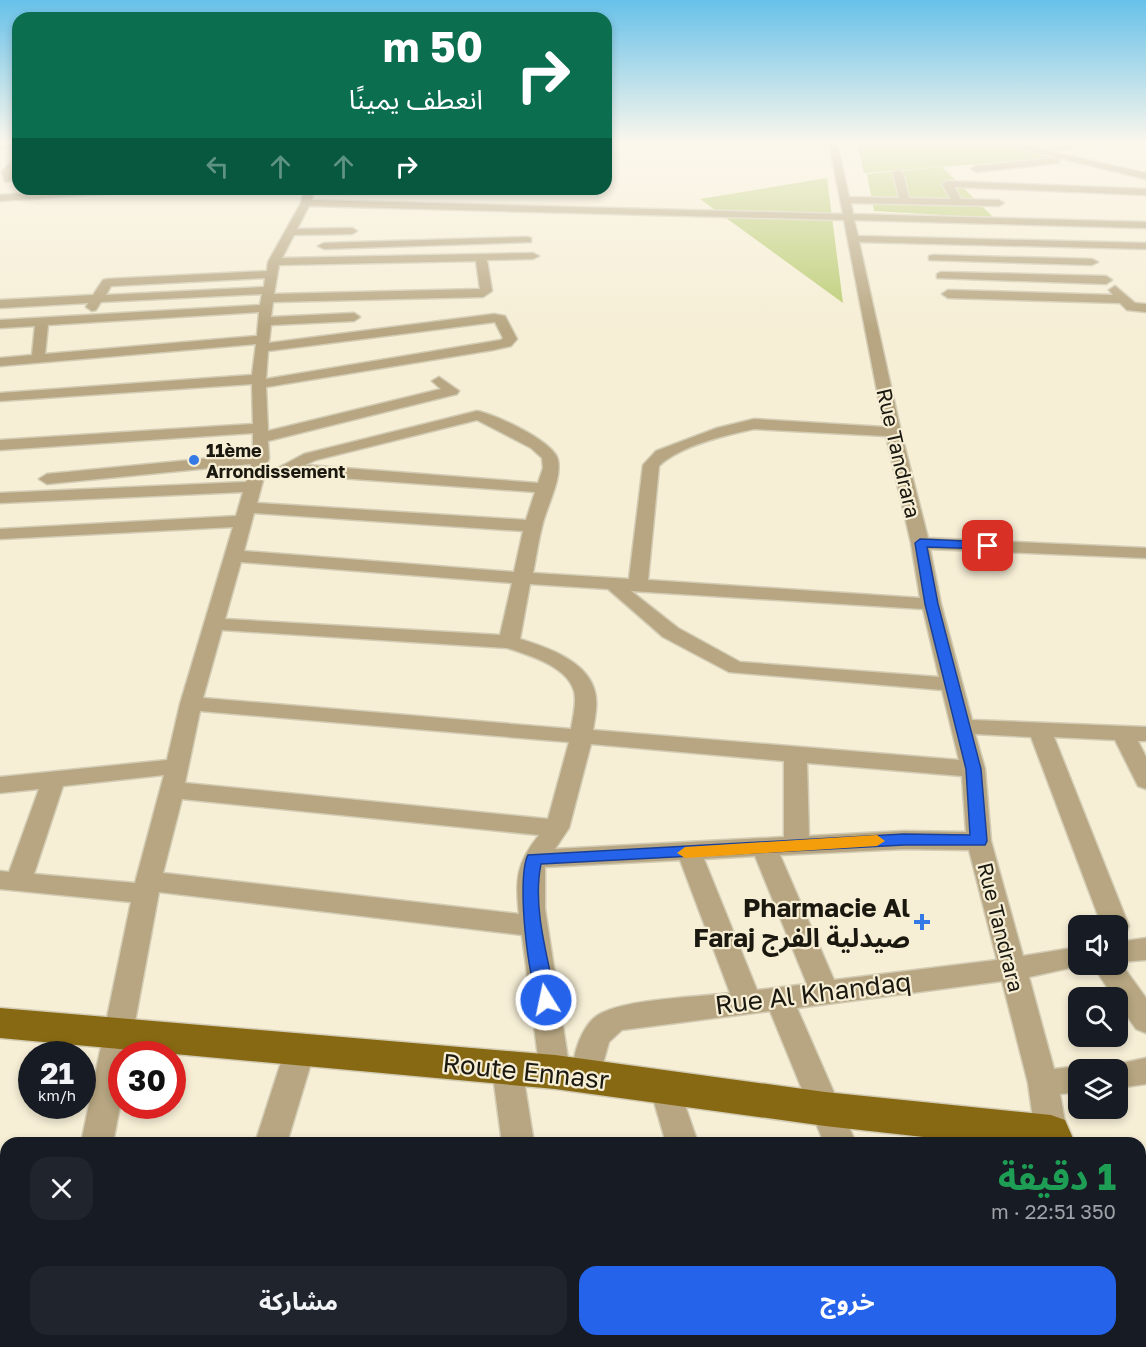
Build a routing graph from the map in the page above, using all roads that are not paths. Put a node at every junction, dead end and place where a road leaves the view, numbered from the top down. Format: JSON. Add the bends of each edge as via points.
{"nodes":[{"id":1,"x":304,"y":206,"type":"edge"},
{"id":2,"x":539,"y":206,"type":"edge"},
{"id":3,"x":845,"y":206,"type":"edge"},
{"id":4,"x":889,"y":206,"type":"edge"},
{"id":5,"x":1001,"y":206,"type":"edge"},
{"id":6,"x":847,"y":219,"type":"junction"},
{"id":7,"x":1013,"y":222,"type":"junction"},
{"id":8,"x":1146,"y":225,"type":"edge"},
{"id":9,"x":370,"y":231,"type":"dead end"},
{"id":10,"x":527,"y":240,"type":"dead end"},
{"id":11,"x":926,"y":241,"type":"junction"},
{"id":12,"x":1076,"y":244,"type":"junction"},
{"id":13,"x":1130,"y":245,"type":"junction"},
{"id":14,"x":315,"y":246,"type":"dead end"},
{"id":15,"x":1146,"y":246,"type":"edge"},
{"id":16,"x":533,"y":256,"type":"dead end"},
{"id":17,"x":481,"y":257,"type":"junction"},
{"id":18,"x":933,"y":258,"type":"junction"},
{"id":19,"x":1092,"y":262,"type":"junction"},
{"id":20,"x":1146,"y":262,"type":"edge"},
{"id":21,"x":941,"y":276,"type":"junction"},
{"id":22,"x":1106,"y":280,"type":"junction"},
{"id":23,"x":273,"y":288,"type":"junction"},
{"id":24,"x":96,"y":299,"type":"junction"},
{"id":25,"x":1123,"y":299,"type":"junction"},
{"id":26,"x":0,"y":304,"type":"edge"},
{"id":27,"x":1146,"y":308,"type":"edge"},
{"id":28,"x":354,"y":317,"type":"dead end"},
{"id":29,"x":87,"y":319,"type":"junction"},
{"id":30,"x":42,"y":321,"type":"junction"},
{"id":31,"x":0,"y":324,"type":"edge"},
{"id":32,"x":181,"y":330,"type":"junction"},
{"id":33,"x":38,"y":359,"type":"junction"},
{"id":34,"x":0,"y":362,"type":"edge"},
{"id":35,"x":259,"y":381,"type":"junction"},
{"id":36,"x":439,"y":381,"type":"dead end"},
{"id":37,"x":0,"y":397,"type":"edge"},
{"id":38,"x":893,"y":432,"type":"junction"},
{"id":39,"x":59,"y":442,"type":"junction"},
{"id":40,"x":0,"y":445,"type":"edge"},
{"id":41,"x":258,"y":456,"type":"junction"},
{"id":42,"x":284,"y":469,"type":"junction"},
{"id":43,"x":47,"y":479,"type":"junction"},
{"id":44,"x":545,"y":488,"type":"junction"},
{"id":45,"x":37,"y":497,"type":"junction"},
{"id":46,"x":0,"y":498,"type":"edge"},
{"id":47,"x":246,"y":514,"type":"junction"},
{"id":48,"x":533,"y":526,"type":"junction"},
{"id":49,"x":0,"y":534,"type":"edge"},
{"id":50,"x":920,"y":543,"type":"junction"},
{"id":51,"x":1146,"y":553,"type":"edge"},
{"id":52,"x":234,"y":556,"type":"junction"},
{"id":53,"x":521,"y":578,"type":"junction"},
{"id":54,"x":614,"y":584,"type":"junction"},
{"id":55,"x":638,"y":585,"type":"junction"},
{"id":56,"x":932,"y":604,"type":"junction"},
{"id":57,"x":214,"y":624,"type":"junction"},
{"id":58,"x":509,"y":642,"type":"junction"},
{"id":59,"x":952,"y":684,"type":"junction"},
{"id":60,"x":191,"y":704,"type":"junction"},
{"id":61,"x":963,"y":727,"type":"junction"},
{"id":62,"x":1040,"y":730,"type":"junction"},
{"id":63,"x":1135,"y":733,"type":"edge"},
{"id":64,"x":582,"y":735,"type":"junction"},
{"id":65,"x":795,"y":754,"type":"junction"},
{"id":66,"x":177,"y":766,"type":"junction"},
{"id":67,"x":973,"y":769,"type":"junction"},
{"id":68,"x":54,"y":779,"type":"junction"},
{"id":69,"x":1146,"y":781,"type":"edge"},
{"id":70,"x":0,"y":785,"type":"edge"},
{"id":71,"x":172,"y":790,"type":"junction"},
{"id":72,"x":556,"y":828,"type":"junction"},
{"id":73,"x":979,"y":841,"type":"junction"},
{"id":74,"x":797,"y":844,"type":"junction"},
{"id":75,"x":764,"y":847,"type":"junction"},
{"id":76,"x":689,"y":852,"type":"junction"},
{"id":77,"x":534,"y":859,"type":"junction"},
{"id":78,"x":9,"y":881,"type":"edge"},
{"id":79,"x":146,"y":888,"type":"junction"},
{"id":80,"x":1112,"y":915,"type":"edge"},
{"id":81,"x":533,"y":926,"type":"junction"},
{"id":82,"x":1068,"y":960,"type":"edge"},
{"id":83,"x":1128,"y":965,"type":"edge"},
{"id":84,"x":1012,"y":969,"type":"junction"},
{"id":85,"x":825,"y":992,"type":"junction"},
{"id":86,"x":778,"y":997,"type":"junction"},
{"id":87,"x":747,"y":1001,"type":"junction"},
{"id":88,"x":1146,"y":1021,"type":"edge"},
{"id":89,"x":0,"y":1023,"type":"edge"},
{"id":90,"x":116,"y":1035,"type":"junction"},
{"id":91,"x":300,"y":1050,"type":"junction"},
{"id":92,"x":507,"y":1068,"type":"junction"},
{"id":93,"x":1146,"y":1071,"type":"edge"},
{"id":94,"x":571,"y":1074,"type":"junction"},
{"id":95,"x":1128,"y":1074,"type":"edge"},
{"id":96,"x":1068,"y":1080,"type":"edge"},
{"id":97,"x":1043,"y":1083,"type":"junction"},
{"id":98,"x":664,"y":1088,"type":"junction"},
{"id":99,"x":832,"y":1126,"type":"edge"},
{"id":100,"x":98,"y":1137,"type":"edge"},
{"id":101,"x":273,"y":1137,"type":"edge"},
{"id":102,"x":517,"y":1137,"type":"edge"},
{"id":103,"x":680,"y":1137,"type":"edge"},
{"id":104,"x":1035,"y":1137,"type":"edge"},
{"id":105,"x":1053,"y":1137,"type":"edge"}],
"edges":[{"from":1,"to":23,"type":"street"},
{"from":2,"to":6,"type":"street"},
{"from":3,"to":6,"type":"street","name":"Rue Tandrara"},
{"from":4,"to":6,"type":"street"},
{"from":5,"to":7,"type":"street"},
{"from":6,"to":7,"type":"street"},
{"from":6,"to":11,"type":"street"},
{"from":6,"to":38,"type":"street","name":"Rue Tandrara"},
{"from":7,"to":8,"type":"street"},
{"from":9,"to":23,"type":"street"},
{"from":10,"to":14,"type":"street"},
{"from":11,"to":12,"type":"street"},
{"from":11,"to":18,"type":"street"},
{"from":12,"to":13,"type":"street"},
{"from":12,"to":19,"type":"street"},
{"from":13,"to":15,"type":"street"},
{"from":13,"to":20,"type":"street"},
{"from":16,"to":17,"type":"street"},
{"from":17,"to":23,"type":"street"},
{"from":17,"to":23,"type":"street","via":[[486,291],[483,293]]},
{"from":18,"to":19,"type":"street"},
{"from":18,"to":21,"type":"street"},
{"from":19,"to":22,"type":"street"},
{"from":21,"to":22,"type":"street"},
{"from":21,"to":25,"type":"street","via":[[948,298]]},
{"from":22,"to":25,"type":"street"},
{"from":23,"to":24,"type":"street"},
{"from":23,"to":28,"type":"street"},
{"from":23,"to":32,"type":"street"},
{"from":23,"to":32,"type":"street"},
{"from":23,"to":35,"type":"street"},
{"from":23,"to":35,"type":"street","via":[[500,319],[510,339],[492,346]]},
{"from":24,"to":26,"type":"street"},
{"from":24,"to":29,"type":"street"},
{"from":25,"to":27,"type":"street","via":[[1131,307]]},
{"from":29,"to":30,"type":"street"},
{"from":29,"to":32,"type":"street"},
{"from":30,"to":31,"type":"street"},
{"from":30,"to":33,"type":"street"},
{"from":32,"to":33,"type":"street"},
{"from":33,"to":34,"type":"street"},
{"from":35,"to":37,"type":"street"},
{"from":35,"to":41,"type":"street"},
{"from":36,"to":41,"type":"street","via":[[452,390]]},
{"from":38,"to":50,"type":"street","name":"Rue Tandrara"},
{"from":38,"to":55,"type":"street","via":[[754,424],[722,431],[662,454],[651,465]]},
{"from":39,"to":40,"type":"street"},
{"from":39,"to":41,"type":"street"},
{"from":39,"to":43,"type":"street"},
{"from":41,"to":42,"type":"street"},
{"from":41,"to":43,"type":"street"},
{"from":41,"to":45,"type":"street"},
{"from":41,"to":47,"type":"street"},
{"from":42,"to":44,"type":"street"},
{"from":42,"to":44,"type":"street","via":[[310,457],[477,415],[545,450],[551,468]]},
{"from":43,"to":45,"type":"street"},
{"from":44,"to":48,"type":"street"},
{"from":45,"to":46,"type":"street"},
{"from":47,"to":48,"type":"street"},
{"from":47,"to":49,"type":"street"},
{"from":47,"to":52,"type":"street"},
{"from":48,"to":53,"type":"street"},
{"from":50,"to":51,"type":"street"},
{"from":50,"to":56,"type":"street","name":"Rue Tandrara"},
{"from":52,"to":53,"type":"street"},
{"from":52,"to":57,"type":"street"},
{"from":53,"to":54,"type":"street"},
{"from":53,"to":58,"type":"street"},
{"from":54,"to":55,"type":"street"},
{"from":54,"to":59,"type":"street","via":[[633,604],[673,633],[713,659],[736,668]]},
{"from":55,"to":56,"type":"street"},
{"from":56,"to":59,"type":"street","name":"Rue Tandrara"},
{"from":57,"to":58,"type":"street"},
{"from":57,"to":60,"type":"street"},
{"from":58,"to":64,"type":"street","via":[[557,662],[582,684],[586,692]]},
{"from":59,"to":61,"type":"street","name":"Rue Tandrara"},
{"from":60,"to":64,"type":"street"},
{"from":60,"to":66,"type":"street"},
{"from":61,"to":62,"type":"street"},
{"from":61,"to":67,"type":"street","name":"Rue Tandrara"},
{"from":62,"to":63,"type":"street"},
{"from":62,"to":80,"type":"street"},
{"from":63,"to":69,"type":"street"},
{"from":64,"to":65,"type":"street"},
{"from":64,"to":72,"type":"street"},
{"from":65,"to":67,"type":"street"},
{"from":65,"to":74,"type":"street"},
{"from":66,"to":68,"type":"street"},
{"from":66,"to":71,"type":"street"},
{"from":67,"to":73,"type":"street","name":"Rue Tandrara"},
{"from":68,"to":70,"type":"street"},
{"from":68,"to":78,"type":"street"},
{"from":71,"to":72,"type":"street"},
{"from":71,"to":79,"type":"street"},
{"from":72,"to":77,"type":"street"},
{"from":73,"to":74,"type":"street"},
{"from":73,"to":84,"type":"street","name":"Rue Tandrara"},
{"from":74,"to":75,"type":"street"},
{"from":75,"to":76,"type":"street"},
{"from":75,"to":85,"type":"street"},
{"from":76,"to":77,"type":"street"},
{"from":76,"to":87,"type":"street"},
{"from":77,"to":81,"type":"street","via":[[530,876]]},
{"from":78,"to":79,"type":"street"},
{"from":79,"to":81,"type":"street"},
{"from":79,"to":90,"type":"street"},
{"from":81,"to":94,"type":"street"},
{"from":82,"to":84,"type":"street","name":"Rue Al Khandaq"},
{"from":83,"to":88,"type":"street"},
{"from":84,"to":85,"type":"street","name":"Rue Al Khandaq"},
{"from":84,"to":97,"type":"street","name":"Rue Tandrara"},
{"from":85,"to":86,"type":"street","name":"Rue Al Khandaq"},
{"from":86,"to":87,"type":"street","name":"Rue Al Khandaq"},
{"from":86,"to":99,"type":"street"},
{"from":87,"to":94,"type":"street","name":"Rue Al Khandaq","via":[[653,1012],[610,1022],[594,1037]]},
{"from":89,"to":90,"type":"main road","name":"Route Ennasr"},
{"from":90,"to":91,"type":"main road","name":"Route Ennasr"},
{"from":90,"to":100,"type":"street"},
{"from":91,"to":92,"type":"main road","name":"Route Ennasr"},
{"from":91,"to":101,"type":"street"},
{"from":92,"to":94,"type":"main road","name":"Route Ennasr"},
{"from":92,"to":102,"type":"street"},
{"from":93,"to":95,"type":"street"},
{"from":94,"to":98,"type":"main road","name":"Route Ennasr"},
{"from":96,"to":97,"type":"street"},
{"from":97,"to":105,"type":"street","name":"Rue Tandrara"},
{"from":98,"to":99,"type":"main road","name":"Route Ennasr"},
{"from":98,"to":103,"type":"street"},
{"from":99,"to":104,"type":"main road","name":"Route Ennasr"}]}
